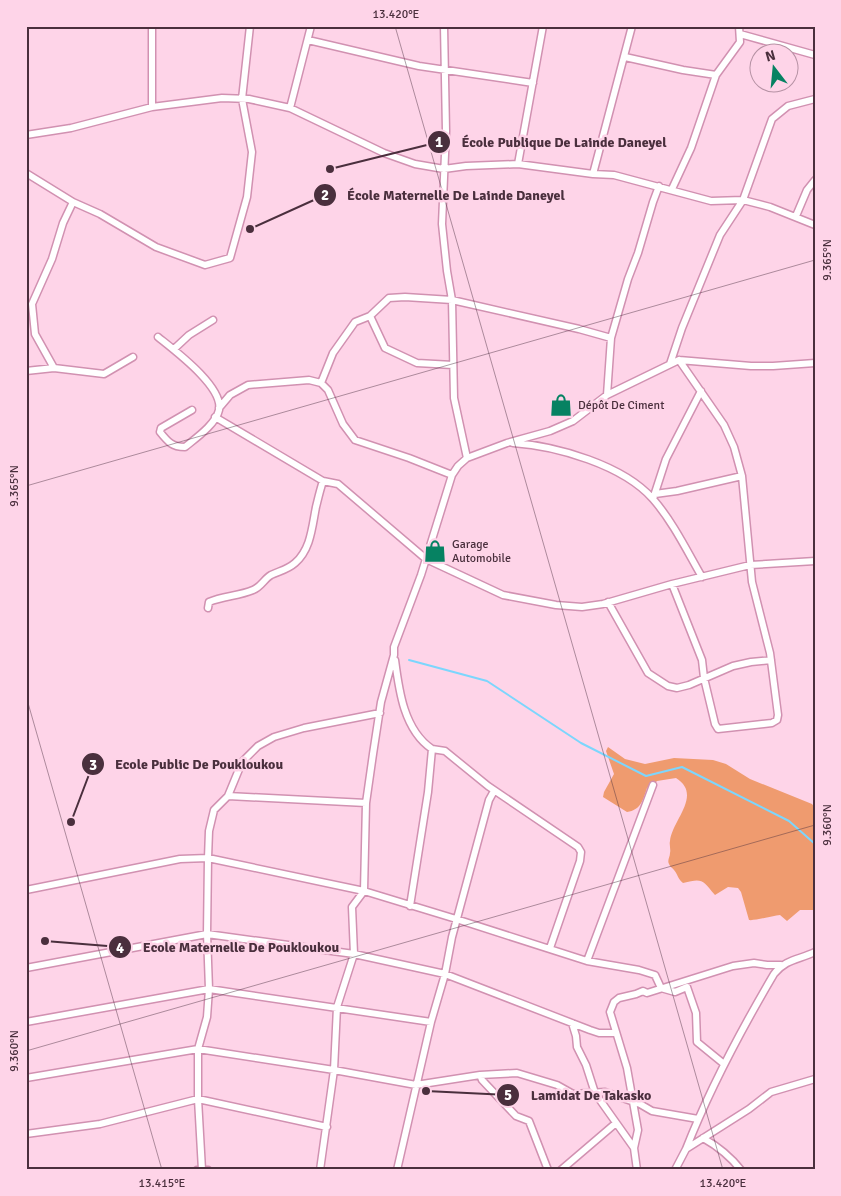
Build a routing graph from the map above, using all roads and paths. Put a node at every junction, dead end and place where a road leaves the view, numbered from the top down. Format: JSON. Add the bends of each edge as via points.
{"nodes":[{"id":1,"x":152,"y":26,"type":"edge"},
{"id":2,"x":250,"y":26,"type":"edge"},
{"id":3,"x":312,"y":26,"type":"edge"},
{"id":4,"x":444,"y":26,"type":"edge"},
{"id":5,"x":543,"y":26,"type":"edge"},
{"id":6,"x":632,"y":26,"type":"edge"},
{"id":7,"x":739,"y":26,"type":"edge"},
{"id":8,"x":740,"y":34,"type":"junction"},
{"id":9,"x":308,"y":40,"type":"junction"},
{"id":10,"x":815,"y":55,"type":"edge"},
{"id":11,"x":624,"y":57,"type":"junction"},
{"id":12,"x":445,"y":70,"type":"junction"},
{"id":13,"x":716,"y":75,"type":"junction"},
{"id":14,"x":533,"y":83,"type":"junction"},
{"id":15,"x":242,"y":99,"type":"junction"},
{"id":16,"x":815,"y":100,"type":"edge"},
{"id":17,"x":152,"y":107,"type":"junction"},
{"id":18,"x":290,"y":108,"type":"junction"},
{"id":19,"x":26,"y":135,"type":"edge"},
{"id":20,"x":518,"y":164,"type":"junction"},
{"id":21,"x":444,"y":169,"type":"junction"},
{"id":22,"x":26,"y":173,"type":"edge"},
{"id":23,"x":593,"y":174,"type":"junction"},
{"id":24,"x":815,"y":180,"type":"edge"},
{"id":25,"x":659,"y":186,"type":"junction"},
{"id":26,"x":672,"y":189,"type":"junction"},
{"id":27,"x":743,"y":200,"type":"junction"},
{"id":28,"x":74,"y":202,"type":"junction"},
{"id":29,"x":796,"y":216,"type":"junction"},
{"id":30,"x":815,"y":225,"type":"edge"},
{"id":31,"x":452,"y":300,"type":"junction"},
{"id":32,"x":370,"y":316,"type":"junction"},
{"id":33,"x":213,"y":320,"type":"dead end"},
{"id":34,"x":158,"y":337,"type":"dead end"},
{"id":35,"x":611,"y":338,"type":"junction"},
{"id":36,"x":174,"y":349,"type":"junction"},
{"id":37,"x":133,"y":357,"type":"dead end"},
{"id":38,"x":680,"y":360,"type":"junction"},
{"id":39,"x":815,"y":363,"type":"edge"},
{"id":40,"x":670,"y":364,"type":"junction"},
{"id":41,"x":453,"y":365,"type":"junction"},
{"id":42,"x":54,"y":368,"type":"junction"},
{"id":43,"x":26,"y":371,"type":"edge"},
{"id":44,"x":321,"y":383,"type":"junction"},
{"id":45,"x":701,"y":391,"type":"junction"},
{"id":46,"x":607,"y":395,"type":"junction"},
{"id":47,"x":220,"y":408,"type":"junction"},
{"id":48,"x":192,"y":410,"type":"dead end"},
{"id":49,"x":215,"y":417,"type":"junction"},
{"id":50,"x":507,"y":443,"type":"junction"},
{"id":51,"x":467,"y":458,"type":"junction"},
{"id":52,"x":452,"y":475,"type":"junction"},
{"id":53,"x":742,"y":476,"type":"junction"},
{"id":54,"x":323,"y":481,"type":"junction"},
{"id":55,"x":654,"y":497,"type":"junction"},
{"id":56,"x":426,"y":559,"type":"junction"},
{"id":57,"x":815,"y":561,"type":"edge"},
{"id":58,"x":750,"y":565,"type":"junction"},
{"id":59,"x":702,"y":577,"type":"junction"},
{"id":60,"x":672,"y":584,"type":"junction"},
{"id":61,"x":608,"y":602,"type":"junction"},
{"id":62,"x":208,"y":608,"type":"dead end"},
{"id":63,"x":394,"y":655,"type":"junction"},
{"id":64,"x":771,"y":660,"type":"junction"},
{"id":65,"x":704,"y":678,"type":"junction"},
{"id":66,"x":380,"y":713,"type":"junction"},
{"id":67,"x":432,"y":749,"type":"junction"},
{"id":68,"x":653,"y":785,"type":"dead end"},
{"id":69,"x":494,"y":791,"type":"junction"},
{"id":70,"x":228,"y":796,"type":"junction"},
{"id":71,"x":366,"y":803,"type":"junction"},
{"id":72,"x":208,"y":858,"type":"junction"},
{"id":73,"x":26,"y":890,"type":"edge"},
{"id":74,"x":364,"y":891,"type":"junction"},
{"id":75,"x":410,"y":906,"type":"junction"},
{"id":76,"x":456,"y":918,"type":"junction"},
{"id":77,"x":207,"y":934,"type":"junction"},
{"id":78,"x":550,"y":948,"type":"junction"},
{"id":79,"x":815,"y":952,"type":"edge"},
{"id":80,"x":354,"y":954,"type":"junction"},
{"id":81,"x":587,"y":961,"type":"junction"},
{"id":82,"x":781,"y":965,"type":"junction"},
{"id":83,"x":26,"y":968,"type":"edge"},
{"id":84,"x":445,"y":974,"type":"junction"},
{"id":85,"x":661,"y":988,"type":"junction"},
{"id":86,"x":209,"y":989,"type":"junction"},
{"id":87,"x":337,"y":1007,"type":"junction"},
{"id":88,"x":26,"y":1022,"type":"edge"},
{"id":89,"x":431,"y":1022,"type":"junction"},
{"id":90,"x":572,"y":1023,"type":"junction"},
{"id":91,"x":616,"y":1033,"type":"junction"},
{"id":92,"x":198,"y":1049,"type":"junction"},
{"id":93,"x":724,"y":1064,"type":"junction"},
{"id":94,"x":334,"y":1070,"type":"junction"},
{"id":95,"x":480,"y":1075,"type":"junction"},
{"id":96,"x":26,"y":1078,"type":"edge"},
{"id":97,"x":815,"y":1079,"type":"edge"},
{"id":98,"x":416,"y":1085,"type":"junction"},
{"id":99,"x":595,"y":1093,"type":"junction"},
{"id":100,"x":198,"y":1100,"type":"junction"},
{"id":101,"x":632,"y":1102,"type":"junction"},
{"id":102,"x":698,"y":1119,"type":"junction"},
{"id":103,"x":616,"y":1123,"type":"junction"},
{"id":104,"x":327,"y":1127,"type":"junction"},
{"id":105,"x":26,"y":1134,"type":"edge"},
{"id":106,"x":703,"y":1138,"type":"junction"},
{"id":107,"x":634,"y":1148,"type":"junction"},
{"id":108,"x":686,"y":1149,"type":"junction"},
{"id":109,"x":202,"y":1170,"type":"edge"},
{"id":110,"x":320,"y":1170,"type":"edge"},
{"id":111,"x":396,"y":1170,"type":"edge"},
{"id":112,"x":548,"y":1170,"type":"edge"},
{"id":113,"x":560,"y":1170,"type":"edge"},
{"id":114,"x":637,"y":1170,"type":"edge"},
{"id":115,"x":675,"y":1170,"type":"edge"},
{"id":116,"x":741,"y":1170,"type":"edge"}],
"edges":[{"from":1,"to":17,"type":"street"},
{"from":2,"to":15,"type":"street"},
{"from":3,"to":9,"type":"street"},
{"from":4,"to":12,"type":"street"},
{"from":5,"to":14,"type":"street"},
{"from":6,"to":11,"type":"street"},
{"from":7,"to":8,"type":"street"},
{"from":8,"to":10,"type":"street"},
{"from":8,"to":13,"type":"street","via":[[740,42]]},
{"from":9,"to":12,"type":"street"},
{"from":9,"to":18,"type":"street"},
{"from":11,"to":13,"type":"street"},
{"from":11,"to":23,"type":"street"},
{"from":12,"to":14,"type":"street"},
{"from":12,"to":21,"type":"street"},
{"from":13,"to":26,"type":"street","via":[[691,148]]},
{"from":14,"to":20,"type":"street"},
{"from":15,"to":17,"type":"street","via":[[222,98]]},
{"from":15,"to":18,"type":"street"},
{"from":15,"to":28,"type":"street","via":[[252,152],[248,197],[230,258],[205,265],[184,258],[156,247]]},
{"from":16,"to":27,"type":"street","via":[[788,106],[772,119]]},
{"from":17,"to":19,"type":"street","via":[[71,128]]},
{"from":18,"to":21,"type":"street","via":[[384,152],[415,164]]},
{"from":20,"to":21,"type":"street"},
{"from":20,"to":23,"type":"street"},
{"from":21,"to":31,"type":"street","via":[[442,224]]},
{"from":22,"to":28,"type":"street"},
{"from":23,"to":25,"type":"street","via":[[614,175]]},
{"from":24,"to":29,"type":"street"},
{"from":25,"to":26,"type":"street"},
{"from":25,"to":35,"type":"street"},
{"from":26,"to":27,"type":"street","via":[[711,201]]},
{"from":27,"to":29,"type":"street"},
{"from":27,"to":40,"type":"street","via":[[720,234]]},
{"from":28,"to":42,"type":"street","via":[[32,304],[35,334]]},
{"from":29,"to":30,"type":"street"},
{"from":31,"to":32,"type":"street","via":[[389,298]]},
{"from":31,"to":35,"type":"street"},
{"from":31,"to":41,"type":"street"},
{"from":32,"to":41,"type":"street","via":[[385,348],[417,362]]},
{"from":32,"to":44,"type":"street","via":[[355,322],[334,352]]},
{"from":33,"to":36,"type":"street"},
{"from":34,"to":36,"type":"street"},
{"from":35,"to":46,"type":"street"},
{"from":36,"to":47,"type":"street","via":[[208,382]]},
{"from":37,"to":42,"type":"street","via":[[104,374]]},
{"from":38,"to":39,"type":"street","via":[[758,366]]},
{"from":38,"to":40,"type":"street"},
{"from":38,"to":45,"type":"street"},
{"from":40,"to":46,"type":"street"},
{"from":41,"to":51,"type":"street","via":[[454,398]]},
{"from":42,"to":43,"type":"street"},
{"from":44,"to":47,"type":"street","via":[[309,380],[248,385],[230,394]]},
{"from":44,"to":52,"type":"street","via":[[328,390],[343,424],[356,440]]},
{"from":45,"to":53,"type":"street","via":[[727,432]]},
{"from":45,"to":55,"type":"street","via":[[666,459]]},
{"from":46,"to":50,"type":"street","via":[[573,421]]},
{"from":47,"to":49,"type":"street"},
{"from":48,"to":49,"type":"street","via":[[161,428],[167,442],[185,447]]},
{"from":49,"to":54,"type":"street"},
{"from":50,"to":51,"type":"street"},
{"from":50,"to":55,"type":"street","via":[[560,450],[594,462],[632,479]]},
{"from":51,"to":52,"type":"street"},
{"from":52,"to":56,"type":"street"},
{"from":53,"to":55,"type":"street"},
{"from":53,"to":58,"type":"street"},
{"from":54,"to":56,"type":"street","via":[[338,484]]},
{"from":54,"to":62,"type":"street","via":[[313,533],[296,562],[268,577],[258,588],[209,602]]},
{"from":55,"to":59,"type":"street"},
{"from":56,"to":61,"type":"street","via":[[503,595],[582,607]]},
{"from":56,"to":63,"type":"street","via":[[394,647]]},
{"from":57,"to":58,"type":"street"},
{"from":58,"to":59,"type":"street"},
{"from":58,"to":64,"type":"street"},
{"from":59,"to":60,"type":"street"},
{"from":60,"to":61,"type":"street"},
{"from":60,"to":65,"type":"street","via":[[702,660]]},
{"from":61,"to":65,"type":"street","via":[[648,673],[677,688]]},
{"from":63,"to":66,"type":"street"},
{"from":63,"to":67,"type":"street","via":[[404,708],[420,738]]},
{"from":64,"to":65,"type":"street","via":[[733,666]]},
{"from":64,"to":65,"type":"street","via":[[778,715],[772,723],[718,729]]},
{"from":66,"to":70,"type":"street","via":[[274,737],[258,746],[242,762]]},
{"from":66,"to":71,"type":"street"},
{"from":67,"to":69,"type":"street","via":[[445,751]]},
{"from":67,"to":75,"type":"street"},
{"from":68,"to":81,"type":"street"},
{"from":69,"to":76,"type":"street"},
{"from":69,"to":78,"type":"street","via":[[581,852]]},
{"from":70,"to":71,"type":"street"},
{"from":70,"to":72,"type":"street","via":[[214,810]]},
{"from":71,"to":74,"type":"street"},
{"from":72,"to":73,"type":"street","via":[[180,859]]},
{"from":72,"to":74,"type":"street"},
{"from":72,"to":77,"type":"street"},
{"from":74,"to":75,"type":"street"},
{"from":74,"to":80,"type":"street","via":[[352,907]]},
{"from":75,"to":76,"type":"street"},
{"from":76,"to":78,"type":"street"},
{"from":76,"to":84,"type":"street"},
{"from":77,"to":80,"type":"street"},
{"from":77,"to":83,"type":"street"},
{"from":77,"to":86,"type":"street"},
{"from":78,"to":81,"type":"street"},
{"from":79,"to":82,"type":"street"},
{"from":80,"to":84,"type":"street"},
{"from":80,"to":87,"type":"street"},
{"from":81,"to":85,"type":"street","via":[[655,975]]},
{"from":82,"to":85,"type":"street","via":[[754,963],[733,966]]},
{"from":82,"to":93,"type":"street"},
{"from":84,"to":89,"type":"street"},
{"from":84,"to":90,"type":"street"},
{"from":85,"to":91,"type":"street","via":[[614,1002],[610,1012]]},
{"from":85,"to":93,"type":"street","via":[[675,992],[687,988],[696,1014],[698,1042]]},
{"from":86,"to":87,"type":"street"},
{"from":86,"to":88,"type":"street"},
{"from":86,"to":92,"type":"street","via":[[207,1018]]},
{"from":87,"to":89,"type":"street"},
{"from":87,"to":94,"type":"street"},
{"from":89,"to":98,"type":"street"},
{"from":90,"to":91,"type":"street","via":[[599,1033]]},
{"from":90,"to":99,"type":"street","via":[[577,1048]]},
{"from":91,"to":101,"type":"street","via":[[627,1068]]},
{"from":92,"to":94,"type":"street"},
{"from":92,"to":96,"type":"street"},
{"from":92,"to":100,"type":"street"},
{"from":93,"to":102,"type":"street"},
{"from":94,"to":98,"type":"street"},
{"from":94,"to":104,"type":"street"},
{"from":95,"to":98,"type":"street"},
{"from":95,"to":99,"type":"street","via":[[517,1073],[557,1085],[573,1094]]},
{"from":95,"to":112,"type":"street","via":[[516,1116],[529,1121]]},
{"from":97,"to":106,"type":"street","via":[[771,1092]]},
{"from":98,"to":111,"type":"street"},
{"from":99,"to":101,"type":"street","via":[[605,1092]]},
{"from":99,"to":103,"type":"street"},
{"from":100,"to":104,"type":"street"},
{"from":100,"to":105,"type":"street","via":[[100,1124]]},
{"from":100,"to":109,"type":"street"},
{"from":101,"to":102,"type":"street","via":[[652,1111]]},
{"from":101,"to":107,"type":"street","via":[[638,1130]]},
{"from":102,"to":108,"type":"street"},
{"from":103,"to":107,"type":"street"},
{"from":103,"to":113,"type":"street"},
{"from":104,"to":110,"type":"street"},
{"from":106,"to":108,"type":"street"},
{"from":106,"to":116,"type":"street","via":[[718,1147]]},
{"from":107,"to":114,"type":"street"},
{"from":108,"to":115,"type":"street"}]}
